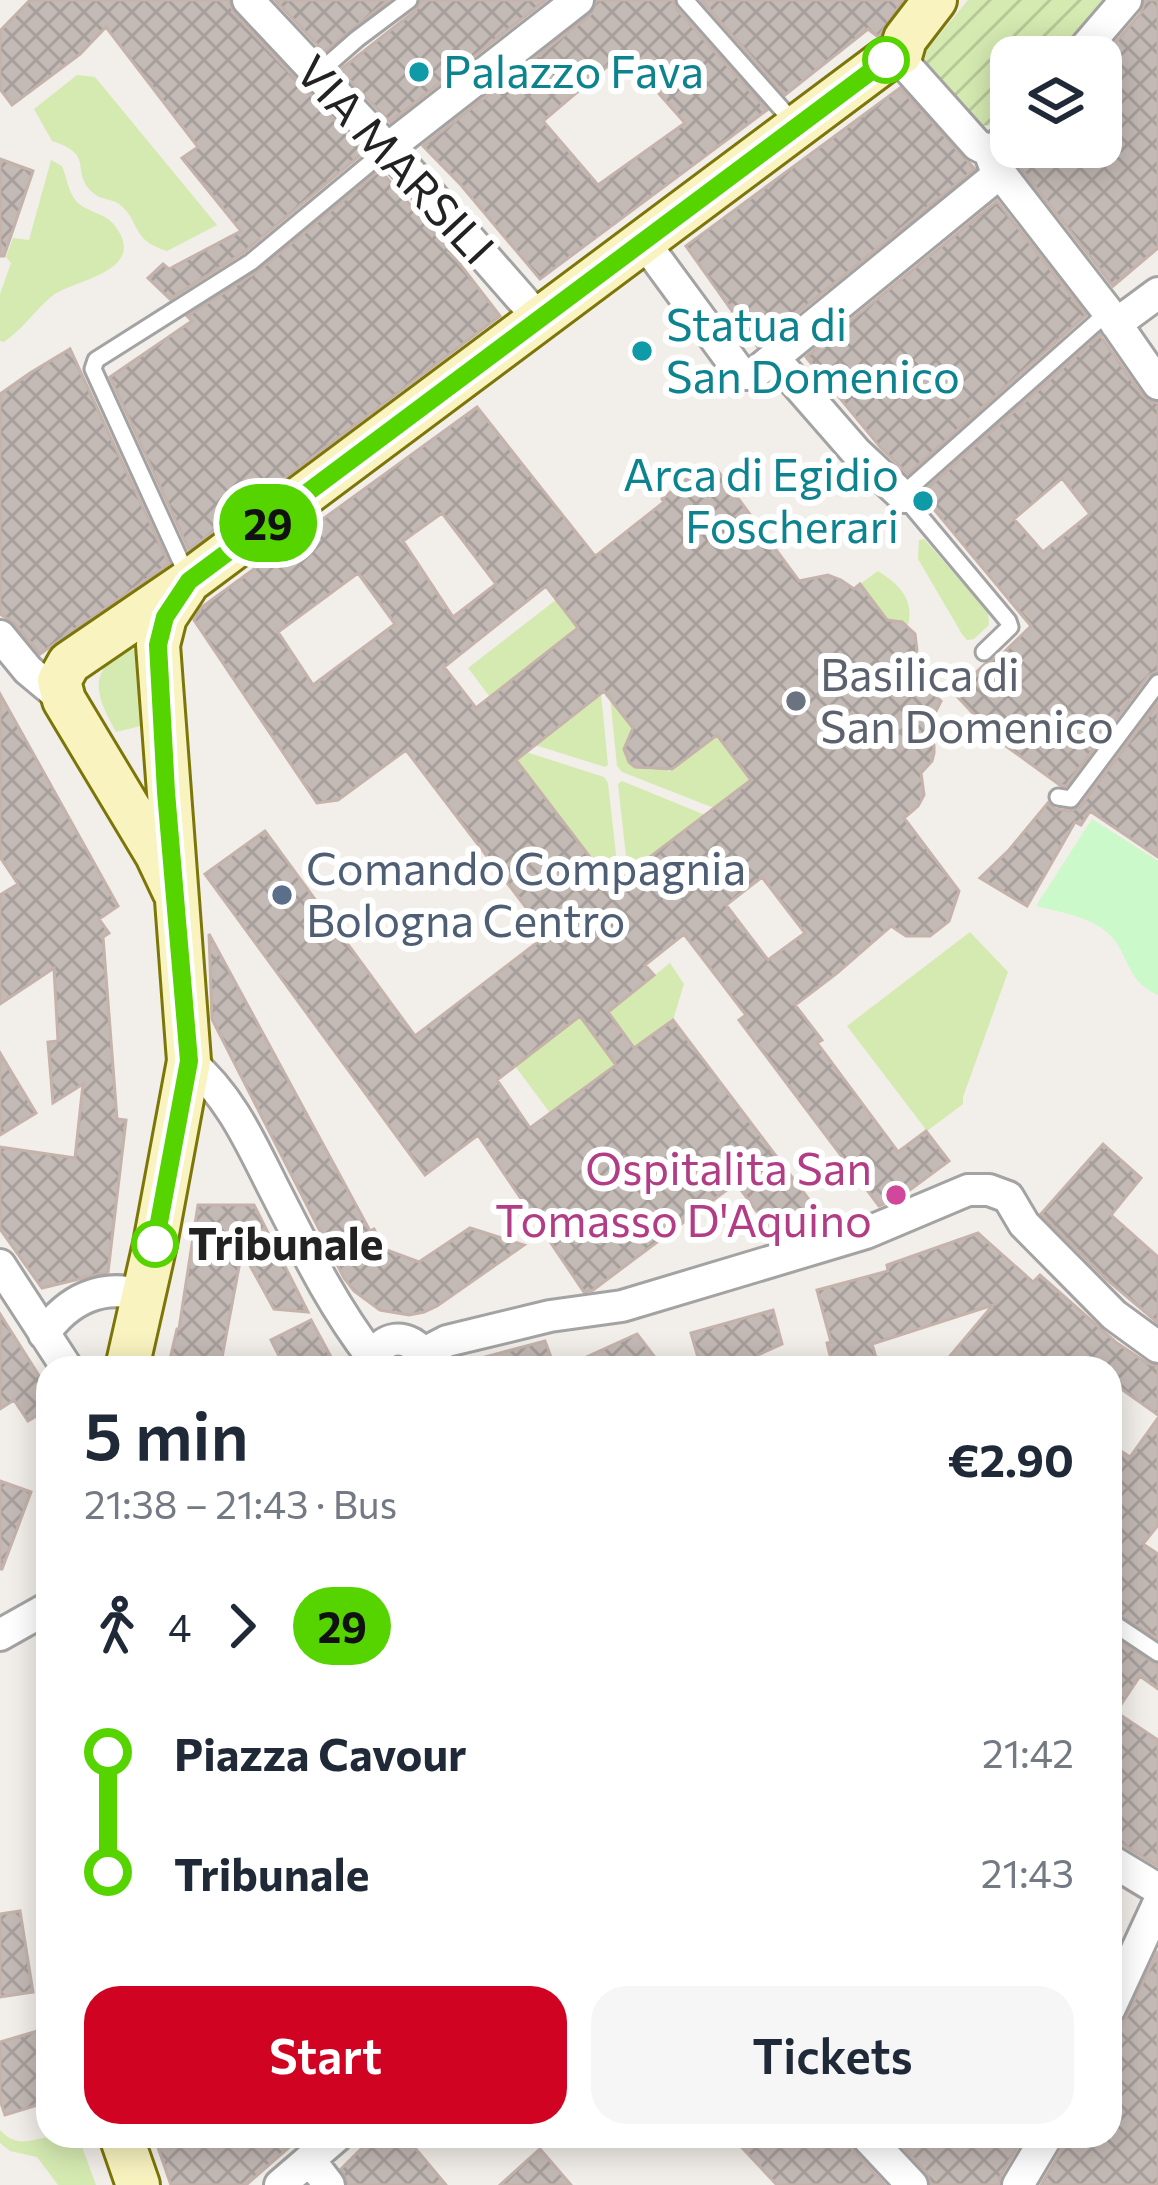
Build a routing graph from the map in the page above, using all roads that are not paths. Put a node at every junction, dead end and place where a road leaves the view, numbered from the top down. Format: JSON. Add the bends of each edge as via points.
{"nodes":[{"id":1,"x":248,"y":0,"type":"edge"},
{"id":2,"x":409,"y":0,"type":"edge"},
{"id":3,"x":578,"y":0,"type":"edge"},
{"id":4,"x":686,"y":0,"type":"edge"},
{"id":5,"x":935,"y":0,"type":"edge"},
{"id":6,"x":1126,"y":0,"type":"edge"},
{"id":7,"x":1095,"y":36,"type":"edge"},
{"id":8,"x":901,"y":53,"type":"junction"},
{"id":9,"x":317,"y":74,"type":"junction"},
{"id":10,"x":796,"y":126,"type":"junction"},
{"id":11,"x":990,"y":148,"type":"edge"},
{"id":12,"x":387,"y":149,"type":"junction"},
{"id":13,"x":990,"y":161,"type":"edge"},
{"id":14,"x":1011,"y":168,"type":"edge"},
{"id":15,"x":644,"y":242,"type":"junction"},
{"id":16,"x":1158,"y":293,"type":"edge"},
{"id":17,"x":1112,"y":318,"type":"junction"},
{"id":18,"x":541,"y":321,"type":"junction"},
{"id":19,"x":774,"y":358,"type":"junction"},
{"id":20,"x":1158,"y":384,"type":"edge"},
{"id":21,"x":904,"y":497,"type":"junction"},
{"id":22,"x":189,"y":581,"type":"junction"},
{"id":23,"x":141,"y":635,"type":"junction"},
{"id":24,"x":4,"y":648,"type":"edge"},
{"id":25,"x":985,"y":652,"type":"dead end"},
{"id":26,"x":1158,"y":683,"type":"edge"},
{"id":27,"x":64,"y":700,"type":"junction"},
{"id":28,"x":1058,"y":797,"type":"dead end"},
{"id":29,"x":174,"y":891,"type":"junction"},
{"id":30,"x":189,"y":1061,"type":"junction"},
{"id":31,"x":3,"y":1276,"type":"edge"},
{"id":32,"x":143,"y":1296,"type":"junction"},
{"id":33,"x":44,"y":1334,"type":"junction"},
{"id":34,"x":1158,"y":1347,"type":"edge"},
{"id":35,"x":59,"y":1356,"type":"edge"},
{"id":36,"x":130,"y":1356,"type":"edge"},
{"id":37,"x":368,"y":1356,"type":"edge"},
{"id":38,"x":375,"y":1356,"type":"edge"},
{"id":39,"x":421,"y":1356,"type":"edge"},
{"id":40,"x":430,"y":1356,"type":"edge"},
{"id":41,"x":36,"y":1616,"type":"edge"},
{"id":42,"x":1122,"y":1629,"type":"edge"},
{"id":43,"x":0,"y":1635,"type":"edge"},
{"id":44,"x":1158,"y":1653,"type":"edge"},
{"id":45,"x":1122,"y":1867,"type":"edge"},
{"id":46,"x":1158,"y":1889,"type":"edge"},
{"id":47,"x":1158,"y":1904,"type":"edge"},
{"id":48,"x":1122,"y":1982,"type":"edge"},
{"id":49,"x":125,"y":2148,"type":"edge"},
{"id":50,"x":877,"y":2148,"type":"edge"},
{"id":51,"x":1040,"y":2148,"type":"edge"},
{"id":52,"x":320,"y":2172,"type":"edge"},
{"id":53,"x":138,"y":2185,"type":"edge"},
{"id":54,"x":280,"y":2185,"type":"edge"},
{"id":55,"x":912,"y":2185,"type":"edge"},
{"id":56,"x":1018,"y":2185,"type":"edge"}],
"edges":[{"from":1,"to":9,"type":"street","name":"VIA MARSILI"},
{"from":2,"to":9,"type":"lane"},
{"from":3,"to":12,"type":"street"},
{"from":4,"to":10,"type":"lane"},
{"from":5,"to":8,"type":"street"},
{"from":6,"to":7,"type":"street"},
{"from":8,"to":10,"type":"street"},
{"from":8,"to":11,"type":"street","via":[[971,139]]},
{"from":9,"to":12,"type":"street","name":"VIA MARSILI"},
{"from":10,"to":15,"type":"street"},
{"from":12,"to":18,"type":"street","name":"VIA MARSILI"},
{"from":12,"to":22,"type":"lane","via":[[251,262],[93,365]]},
{"from":13,"to":19,"type":"street"},
{"from":14,"to":17,"type":"street"},
{"from":15,"to":18,"type":"street"},
{"from":15,"to":19,"type":"street","via":[[736,367],[754,374]]},
{"from":16,"to":17,"type":"street"},
{"from":17,"to":20,"type":"street"},
{"from":17,"to":21,"type":"lane"},
{"from":18,"to":22,"type":"street"},
{"from":19,"to":21,"type":"street"},
{"from":21,"to":25,"type":"lane","via":[[1008,622]]},
{"from":22,"to":23,"type":"street"},
{"from":23,"to":27,"type":"street","via":[[69,663],[59,681]]},
{"from":23,"to":29,"type":"street"},
{"from":24,"to":27,"type":"street"},
{"from":26,"to":28,"type":"lane","via":[[1071,799]]},
{"from":27,"to":29,"type":"street"},
{"from":29,"to":30,"type":"street"},
{"from":30,"to":32,"type":"street"},
{"from":30,"to":37,"type":"street","via":[[238,1119]]},
{"from":31,"to":33,"type":"street"},
{"from":32,"to":33,"type":"street","via":[[124,1291],[79,1300]]},
{"from":32,"to":36,"type":"street"},
{"from":33,"to":35,"type":"street"},
{"from":34,"to":40,"type":"street","via":[[1114,1316],[1024,1224],[1008,1197],[968,1190],[866,1234],[622,1306],[447,1341]]},
{"from":38,"to":39,"type":"street","via":[[382,1344],[401,1340]]},
{"from":41,"to":43,"type":"street"},
{"from":42,"to":44,"type":"lane"},
{"from":45,"to":46,"type":"street"},
{"from":47,"to":48,"type":"street"},
{"from":49,"to":53,"type":"street"},
{"from":50,"to":55,"type":"street"},
{"from":51,"to":56,"type":"street"},
{"from":52,"to":54,"type":"street"}]}
